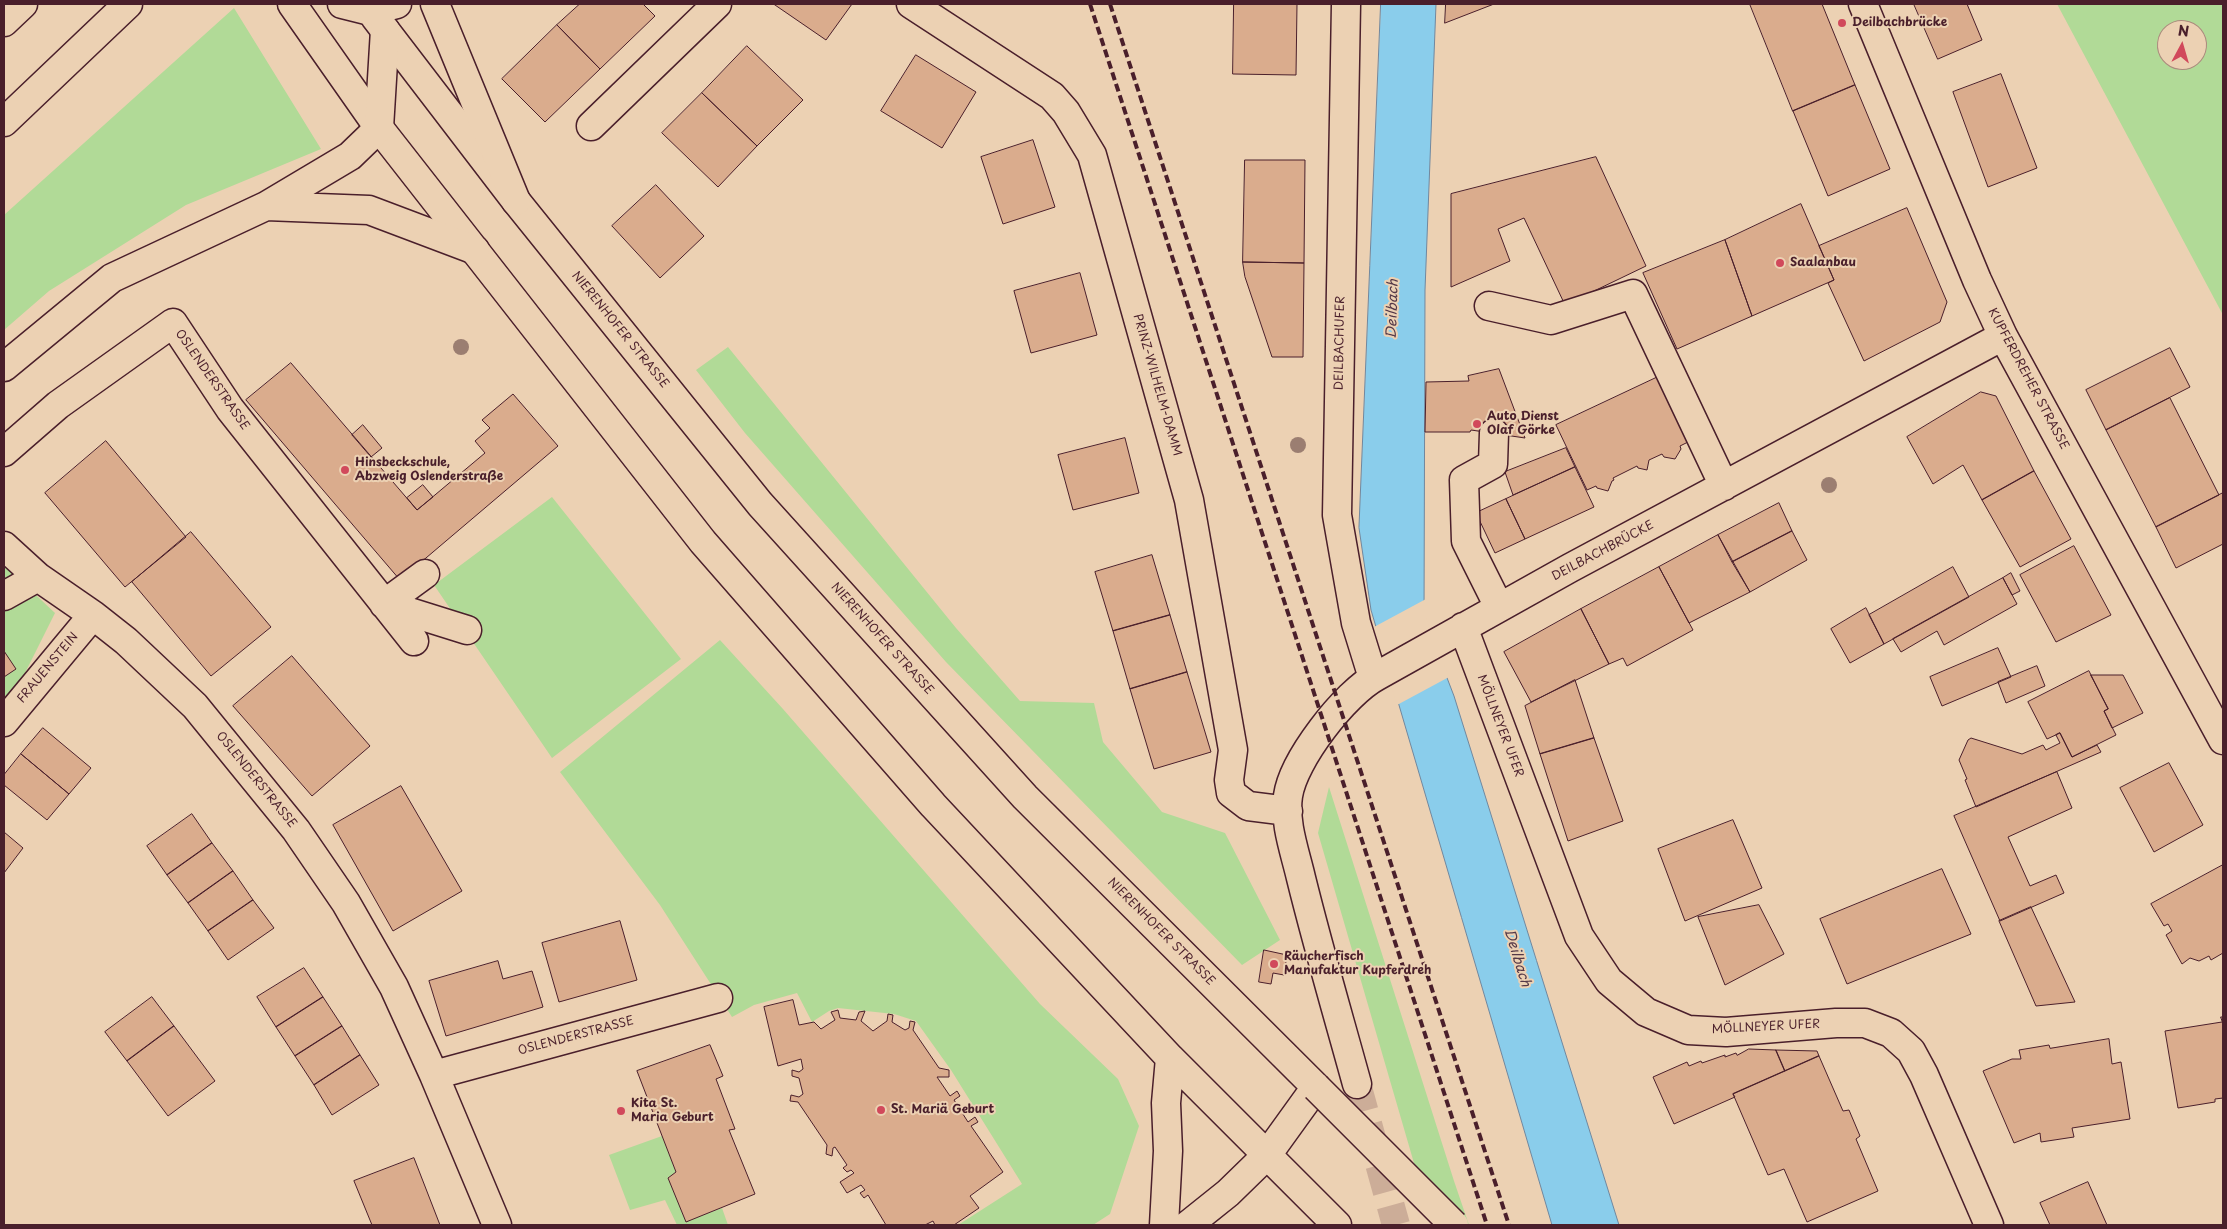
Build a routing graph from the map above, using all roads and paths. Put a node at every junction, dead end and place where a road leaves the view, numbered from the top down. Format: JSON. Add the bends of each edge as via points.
{"nodes":[{"id":1,"x":23,"y":4,"type":"edge"},
{"id":2,"x":128,"y":4,"type":"edge"},
{"id":3,"x":292,"y":4,"type":"edge"},
{"id":4,"x":342,"y":4,"type":"edge"},
{"id":5,"x":397,"y":4,"type":"edge"},
{"id":6,"x":435,"y":4,"type":"edge"},
{"id":7,"x":717,"y":4,"type":"edge"},
{"id":8,"x":911,"y":4,"type":"edge"},
{"id":9,"x":1346,"y":4,"type":"edge"},
{"id":10,"x":1863,"y":4,"type":"edge"},
{"id":11,"x":373,"y":15,"type":"edge"},
{"id":12,"x":4,"y":22,"type":"edge"},
{"id":13,"x":4,"y":122,"type":"edge"},
{"id":14,"x":591,"y":126,"type":"dead end"},
{"id":15,"x":379,"y":128,"type":"junction"},
{"id":16,"x":516,"y":201,"type":"junction"},
{"id":17,"x":266,"y":206,"type":"junction"},
{"id":18,"x":475,"y":250,"type":"junction"},
{"id":19,"x":1489,"y":306,"type":"dead end"},
{"id":20,"x":2003,"y":336,"type":"junction"},
{"id":21,"x":4,"y":367,"type":"edge"},
{"id":22,"x":1494,"y":433,"type":"dead end"},
{"id":23,"x":4,"y":452,"type":"edge"},
{"id":24,"x":1724,"y":486,"type":"junction"},
{"id":25,"x":4,"y":546,"type":"edge"},
{"id":26,"x":425,"y":574,"type":"dead end"},
{"id":27,"x":38,"y":577,"type":"junction"},
{"id":28,"x":4,"y":596,"type":"edge"},
{"id":29,"x":384,"y":604,"type":"junction"},
{"id":30,"x":1499,"y":607,"type":"junction"},
{"id":31,"x":93,"y":615,"type":"junction"},
{"id":32,"x":467,"y":630,"type":"dead end"},
{"id":33,"x":1453,"y":633,"type":"junction"},
{"id":34,"x":414,"y":641,"type":"dead end"},
{"id":35,"x":1375,"y":677,"type":"junction"},
{"id":36,"x":4,"y":722,"type":"edge"},
{"id":37,"x":2223,"y":740,"type":"edge"},
{"id":38,"x":1288,"y":811,"type":"junction"},
{"id":39,"x":718,"y":998,"type":"dead end"},
{"id":40,"x":1170,"y":1058,"type":"junction"},
{"id":41,"x":434,"y":1074,"type":"junction"},
{"id":42,"x":1357,"y":1084,"type":"tunnel mouth"},
{"id":43,"x":1316,"y":1086,"type":"junction"},
{"id":44,"x":1267,"y":1155,"type":"junction"},
{"id":45,"x":497,"y":1225,"type":"edge"},
{"id":46,"x":1164,"y":1225,"type":"edge"},
{"id":47,"x":1188,"y":1225,"type":"edge"},
{"id":48,"x":1337,"y":1225,"type":"edge"},
{"id":49,"x":1454,"y":1225,"type":"edge"},
{"id":50,"x":1989,"y":1225,"type":"edge"}],
"edges":[{"from":1,"to":12,"type":"main road"},
{"from":2,"to":13,"type":"main road"},
{"from":3,"to":15,"type":"main road"},
{"from":4,"to":11,"type":"main road"},
{"from":5,"to":11,"type":"main road"},
{"from":6,"to":16,"type":"main road"},
{"from":7,"to":14,"type":"main road"},
{"from":8,"to":38,"type":"main road","name":"PRINZ-WILHELM-DAMM","via":[[1052,96],[1066,112],[1092,155],[1189,500],[1233,750],[1229,780],[1232,793],[1248,806]]},
{"from":9,"to":35,"type":"main road","name":"DEILBACHUFER","via":[[1336,516],[1356,623]]},
{"from":10,"to":20,"type":"main road","name":"KUPFERDREHER STRASSE"},
{"from":11,"to":15,"type":"main road"},
{"from":11,"to":16,"type":"main road","name":"NIERENHOFER STRASSE"},
{"from":15,"to":17,"type":"main road","via":[[350,156]]},
{"from":15,"to":18,"type":"main road"},
{"from":16,"to":43,"type":"main road","name":"NIERENHOFER STRASSE","via":[[766,512],[1025,797]]},
{"from":17,"to":18,"type":"main road","via":[[369,210]]},
{"from":17,"to":21,"type":"main road","via":[[112,278]]},
{"from":18,"to":40,"type":"main road","via":[[709,550],[933,805]]},
{"from":19,"to":24,"type":"main road","via":[[1551,320],[1633,294]]},
{"from":20,"to":24,"type":"main road","name":"DEILBACHBRÜCKE"},
{"from":20,"to":37,"type":"main road","name":"KUPFERDREHER STRASSE"},
{"from":22,"to":30,"type":"main road","via":[[1493,464],[1464,480],[1466,541]]},
{"from":23,"to":29,"type":"main road","name":"OSLENDERSTRASSE","via":[[58,405],[173,322],[230,408]]},
{"from":24,"to":30,"type":"main road","name":"DEILBACHBRÜCKE"},
{"from":25,"to":27,"type":"main road","name":"OSLENDERSTRASSE"},
{"from":26,"to":29,"type":"main road"},
{"from":27,"to":28,"type":"main road"},
{"from":27,"to":31,"type":"main road","name":"OSLENDERSTRASSE"},
{"from":29,"to":32,"type":"main road"},
{"from":29,"to":34,"type":"main road","name":"OSLENDERSTRASSE"},
{"from":30,"to":33,"type":"main road","name":"DEILBACHBRÜCKE"},
{"from":31,"to":36,"type":"main road","name":"FRAUENSTEIN"},
{"from":31,"to":41,"type":"main road","name":"OSLENDERSTRASSE","via":[[126,641],[195,706],[280,808],[346,903],[394,987]]},
{"from":33,"to":35,"type":"main road","name":"DEILBACHBRÜCKE"},
{"from":33,"to":50,"type":"main road","name":"MÖLLNEYER UFER","via":[[1579,936],[1609,981],[1646,1012],[1688,1030],[1726,1032],[1836,1022],[1865,1023],[1891,1033],[1911,1051],[1924,1075]]},
{"from":35,"to":38,"type":"main road","name":"DEILBACHBRÜCKE","via":[[1356,690],[1324,726],[1290,785]]},
{"from":38,"to":42,"type":"main road","name":"DEILBACHBRÜCKE","via":[[1309,909]]},
{"from":39,"to":41,"type":"main road","name":"OSLENDERSTRASSE"},
{"from":40,"to":44,"type":"main road"},
{"from":40,"to":46,"type":"main road"},
{"from":41,"to":45,"type":"main road","name":"OSLENDERSTRASSE"},
{"from":43,"to":44,"type":"main road"},
{"from":43,"to":49,"type":"main road","name":"NIERENHOFER STRASSE","bridge":true},
{"from":44,"to":47,"type":"main road","via":[[1228,1193]]},
{"from":44,"to":48,"type":"main road"}]}
